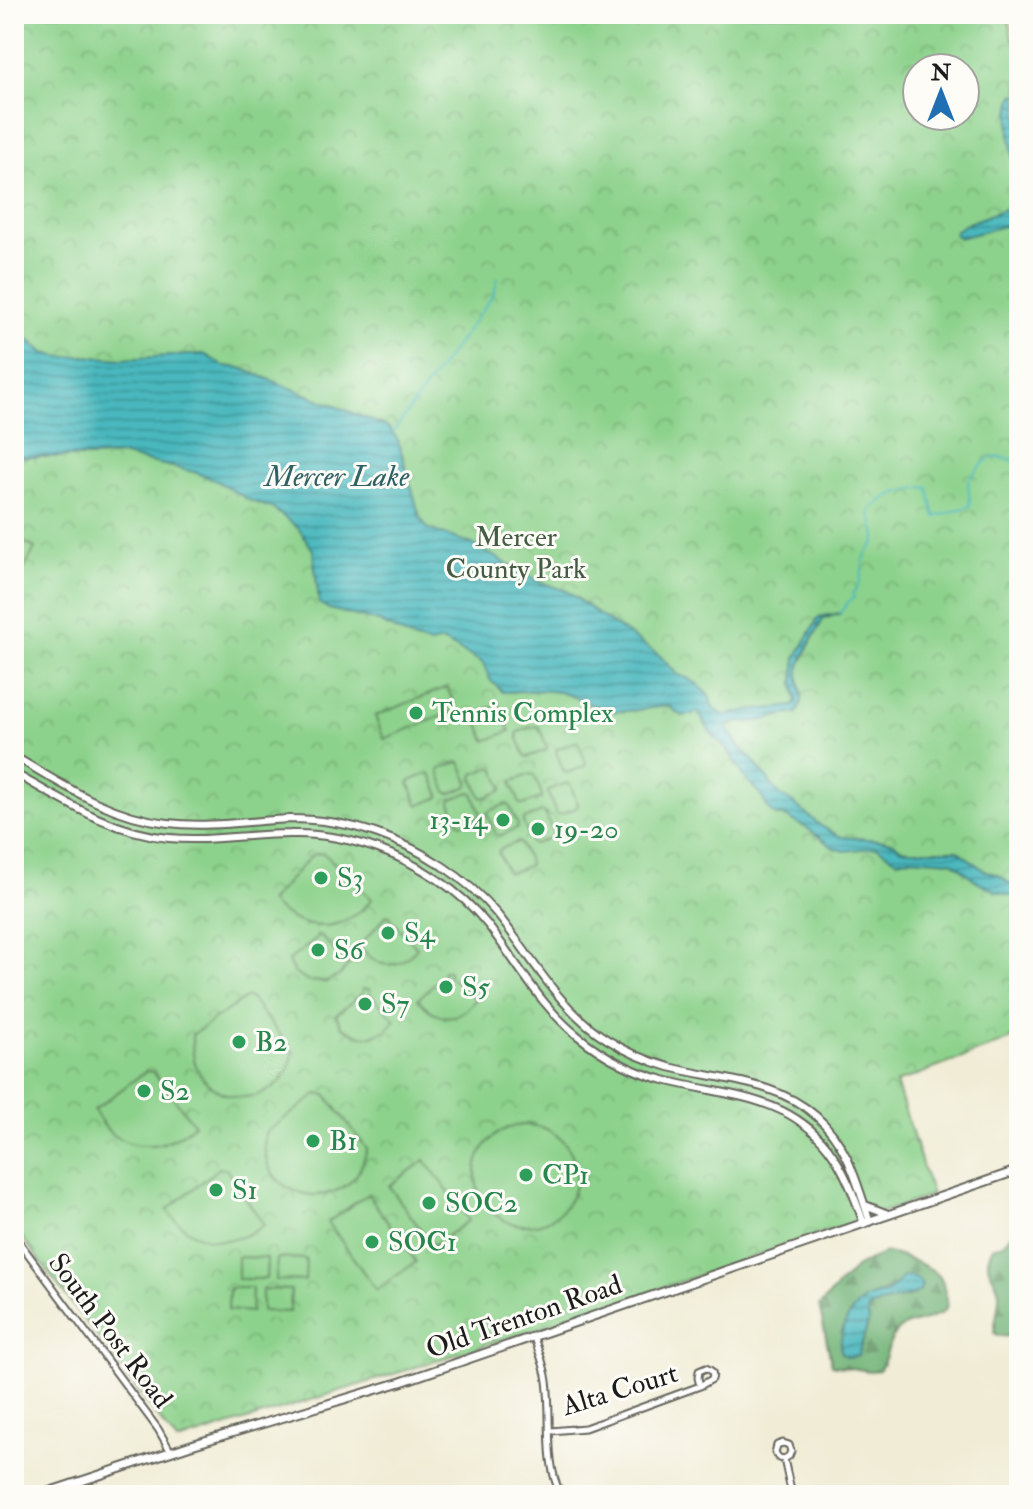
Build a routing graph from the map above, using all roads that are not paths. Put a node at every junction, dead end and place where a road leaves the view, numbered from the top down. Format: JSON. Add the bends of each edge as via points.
{"nodes":[{"id":1,"x":1014,"y":14,"type":"edge"},
{"id":2,"x":1019,"y":28,"type":"edge"},
{"id":3,"x":14,"y":756,"type":"edge"},
{"id":4,"x":14,"y":773,"type":"edge"},
{"id":5,"x":56,"y":781,"type":"junction"},
{"id":6,"x":49,"y":793,"type":"junction"},
{"id":7,"x":249,"y":822,"type":"junction"},
{"id":8,"x":251,"y":836,"type":"junction"},
{"id":9,"x":744,"y":1083,"type":"junction"},
{"id":10,"x":741,"y":1097,"type":"junction"},
{"id":11,"x":1019,"y":1170,"type":"edge"},
{"id":12,"x":861,"y":1205,"type":"junction"},
{"id":13,"x":892,"y":1215,"type":"junction"},
{"id":14,"x":867,"y":1223,"type":"junction"},
{"id":15,"x":845,"y":1231,"type":"junction"},
{"id":16,"x":14,"y":1235,"type":"edge"},
{"id":17,"x":534,"y":1338,"type":"junction"},
{"id":18,"x":700,"y":1386,"type":"dead end"},
{"id":19,"x":551,"y":1431,"type":"junction"},
{"id":20,"x":171,"y":1452,"type":"junction"},
{"id":21,"x":784,"y":1459,"type":"dead end"},
{"id":22,"x":42,"y":1495,"type":"edge"},
{"id":23,"x":561,"y":1495,"type":"edge"},
{"id":24,"x":792,"y":1495,"type":"edge"}],
"edges":[{"from":1,"to":2,"type":"street"},
{"from":3,"to":5,"type":"street"},
{"from":4,"to":6,"type":"street"},
{"from":5,"to":6,"type":"street"},
{"from":5,"to":7,"type":"street","via":[[138,818],[187,825]]},
{"from":6,"to":8,"type":"street","via":[[134,832],[186,839]]},
{"from":7,"to":8,"type":"street"},
{"from":7,"to":9,"type":"street","via":[[330,823],[411,848],[481,898],[556,994],[601,1036],[653,1062]]},
{"from":8,"to":10,"type":"street","via":[[330,837],[409,863],[468,905],[550,1009],[593,1047],[652,1076]]},
{"from":9,"to":10,"type":"street"},
{"from":9,"to":12,"type":"street","via":[[787,1096],[826,1125],[847,1156]]},
{"from":10,"to":12,"type":"street","via":[[779,1109],[818,1137]]},
{"from":11,"to":13,"type":"main road","name":"Old Trenton Road"},
{"from":12,"to":13,"type":"street"},
{"from":12,"to":14,"type":"street"},
{"from":12,"to":15,"type":"street"},
{"from":13,"to":14,"type":"main road","name":"Old Trenton Road"},
{"from":14,"to":15,"type":"main road","name":"Old Trenton Road"},
{"from":15,"to":17,"type":"main road","name":"Old Trenton Road"},
{"from":16,"to":20,"type":"street","name":"South Post Road"},
{"from":17,"to":19,"type":"street","via":[[546,1373]]},
{"from":17,"to":20,"type":"main road","name":"Old Trenton Road"},
{"from":18,"to":19,"type":"street","name":"Alta Court","via":[[585,1428]]},
{"from":19,"to":23,"type":"street","via":[[553,1475]]},
{"from":20,"to":22,"type":"main road","name":"Old Trenton Road"},
{"from":21,"to":24,"type":"street"}]}
